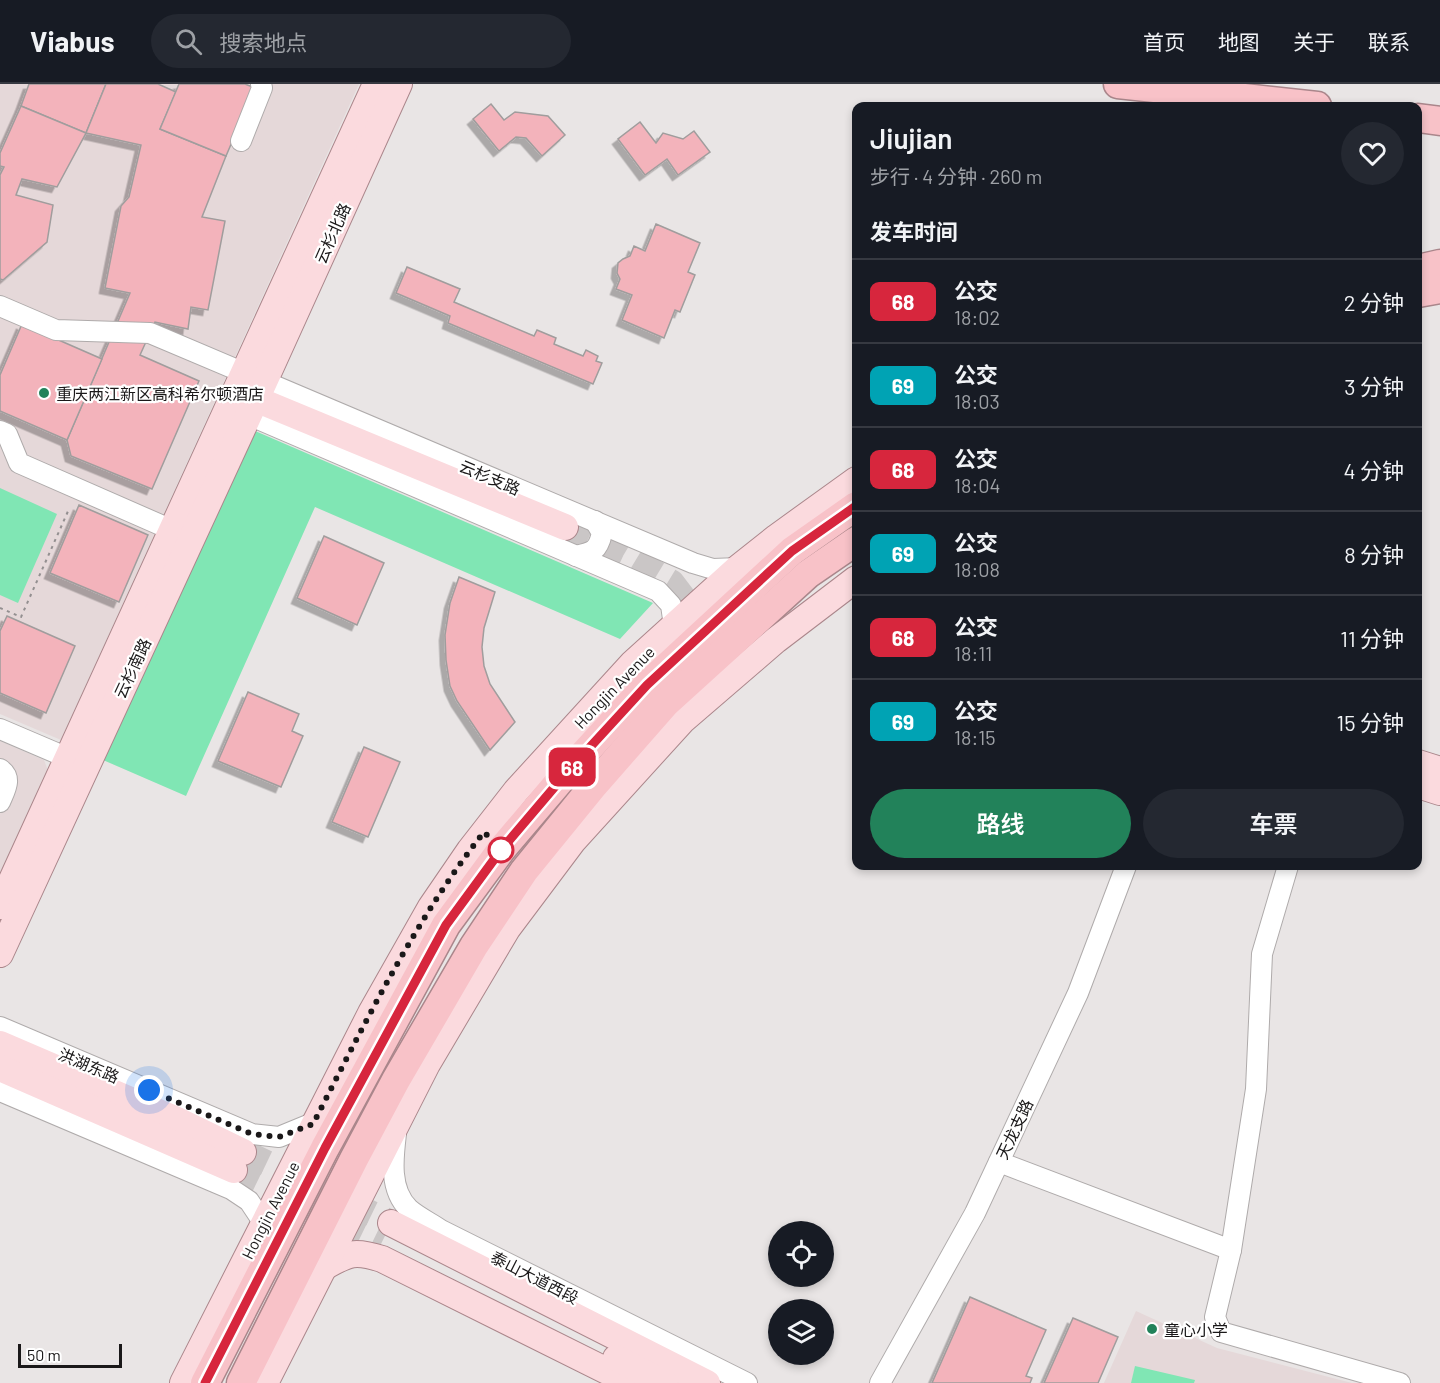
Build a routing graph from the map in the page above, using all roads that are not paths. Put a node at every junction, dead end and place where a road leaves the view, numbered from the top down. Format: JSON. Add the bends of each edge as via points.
{"nodes":[{"id":1,"x":261,"y":84,"type":"edge"},
{"id":2,"x":376,"y":84,"type":"edge"},
{"id":3,"x":399,"y":84,"type":"edge"},
{"id":4,"x":1108,"y":84,"type":"edge"},
{"id":5,"x":1118,"y":84,"type":"edge"},
{"id":6,"x":1208,"y":102,"type":"edge"},
{"id":7,"x":1281,"y":102,"type":"edge"},
{"id":8,"x":1422,"y":119,"type":"edge"},
{"id":9,"x":1440,"y":121,"type":"edge"},
{"id":10,"x":241,"y":141,"type":"dead end"},
{"id":11,"x":1440,"y":264,"type":"edge"},
{"id":12,"x":1422,"y":268,"type":"edge"},
{"id":13,"x":1440,"y":289,"type":"edge"},
{"id":14,"x":1422,"y":292,"type":"edge"},
{"id":15,"x":0,"y":306,"type":"edge"},
{"id":16,"x":246,"y":395,"type":"junction"},
{"id":17,"x":0,"y":431,"type":"edge"},
{"id":18,"x":852,"y":483,"type":"edge"},
{"id":19,"x":852,"y":509,"type":"edge"},
{"id":20,"x":595,"y":521,"type":"junction"},
{"id":21,"x":565,"y":527,"type":"tunnel mouth"},
{"id":22,"x":172,"y":530,"type":"junction"},
{"id":23,"x":620,"y":531,"type":"junction"},
{"id":24,"x":852,"y":544,"type":"edge"},
{"id":25,"x":576,"y":556,"type":"junction"},
{"id":26,"x":738,"y":568,"type":"junction"},
{"id":27,"x":613,"y":572,"type":"junction"},
{"id":28,"x":852,"y":582,"type":"edge"},
{"id":29,"x":674,"y":626,"type":"junction"},
{"id":30,"x":0,"y":729,"type":"edge"},
{"id":31,"x":68,"y":758,"type":"junction"},
{"id":32,"x":1422,"y":764,"type":"edge"},
{"id":33,"x":657,"y":766,"type":"dead end"},
{"id":34,"x":0,"y":769,"type":"edge"},
{"id":35,"x":1440,"y":770,"type":"edge"},
{"id":36,"x":1422,"y":786,"type":"edge"},
{"id":37,"x":1440,"y":792,"type":"edge"},
{"id":38,"x":0,"y":802,"type":"edge"},
{"id":39,"x":1124,"y":870,"type":"edge"},
{"id":40,"x":1287,"y":870,"type":"edge"},
{"id":41,"x":0,"y":906,"type":"edge"},
{"id":42,"x":0,"y":954,"type":"edge"},
{"id":43,"x":1,"y":1031,"type":"edge"},
{"id":44,"x":427,"y":1064,"type":"junction"},
{"id":45,"x":0,"y":1068,"type":"edge"},
{"id":46,"x":0,"y":1091,"type":"edge"},
{"id":47,"x":398,"y":1119,"type":"junction"},
{"id":48,"x":313,"y":1124,"type":"junction"},
{"id":49,"x":999,"y":1162,"type":"junction"},
{"id":50,"x":263,"y":1222,"type":"junction"},
{"id":51,"x":1231,"y":1250,"type":"junction"},
{"id":52,"x":324,"y":1267,"type":"junction"},
{"id":53,"x":183,"y":1383,"type":"edge"},
{"id":54,"x":205,"y":1383,"type":"edge"},
{"id":55,"x":241,"y":1383,"type":"edge"},
{"id":56,"x":265,"y":1383,"type":"edge"},
{"id":57,"x":631,"y":1383,"type":"edge"},
{"id":58,"x":665,"y":1383,"type":"edge"},
{"id":59,"x":707,"y":1383,"type":"edge"},
{"id":60,"x":747,"y":1383,"type":"edge"},
{"id":61,"x":880,"y":1383,"type":"edge"},
{"id":62,"x":1400,"y":1383,"type":"edge"}],
"edges":[{"from":1,"to":10,"type":"street"},
{"from":2,"to":16,"type":"main road","name":"云杉北路"},
{"from":3,"to":16,"type":"main road","name":"云杉北路"},
{"from":4,"to":6,"type":"highway"},
{"from":5,"to":7,"type":"highway"},
{"from":8,"to":9,"type":"highway"},
{"from":11,"to":12,"type":"highway"},
{"from":13,"to":14,"type":"highway"},
{"from":15,"to":16,"type":"street","via":[[56,330],[150,333]]},
{"from":16,"to":20,"type":"street","name":"云杉支路"},
{"from":16,"to":21,"type":"main road"},
{"from":16,"to":22,"type":"main road","name":"云杉南路"},
{"from":16,"to":25,"type":"street"},
{"from":16,"to":42,"type":"main road","name":"云杉南路"},
{"from":17,"to":22,"type":"street","via":[[7,434],[19,463]]},
{"from":18,"to":26,"type":"main road","name":"Hongjin Avenue"},
{"from":19,"to":54,"type":"highway","name":"Hongjin Avenue","via":[[792,551],[647,685],[501,850],[446,925],[325,1148]]},
{"from":20,"to":23,"type":"street","name":"云杉支路"},
{"from":20,"to":25,"type":"street","via":[[602,533],[599,545],[591,553]]},
{"from":22,"to":31,"type":"main road","name":"云杉南路"},
{"from":23,"to":26,"type":"street","name":"云杉支路","via":[[713,569]]},
{"from":23,"to":27,"type":"street","via":[[610,558]]},
{"from":24,"to":55,"type":"highway","via":[[808,574],[665,704],[524,871],[474,946],[396,1080]]},
{"from":25,"to":27,"type":"street"},
{"from":26,"to":29,"type":"main road","name":"Hongjin Avenue"},
{"from":27,"to":29,"type":"street","via":[[658,591],[671,605]]},
{"from":28,"to":44,"type":"main road","via":[[776,640],[682,721],[573,841],[507,929]]},
{"from":29,"to":48,"type":"main road","name":"Hongjin Avenue","via":[[633,664],[524,783],[470,850],[431,907]]},
{"from":30,"to":31,"type":"street"},
{"from":31,"to":41,"type":"main road","name":"云杉南路"},
{"from":32,"to":35,"type":"main road"},
{"from":33,"to":44,"type":"main road","via":[[576,860],[458,1032]]},
{"from":34,"to":38,"type":"street","via":[[8,779]]},
{"from":36,"to":37,"type":"main road"},
{"from":39,"to":49,"type":"street","name":"天龙支路","via":[[1078,993]]},
{"from":40,"to":51,"type":"street","via":[[1262,954],[1256,1089]]},
{"from":43,"to":45,"type":"main road","name":"洪湖东路","via":[[177,1120],[238,1161]]},
{"from":43,"to":48,"type":"street","name":"洪湖东路","via":[[252,1134],[279,1137]]},
{"from":44,"to":47,"type":"main road"},
{"from":46,"to":50,"type":"street","via":[[231,1190],[249,1201]]},
{"from":47,"to":52,"type":"main road"},
{"from":47,"to":60,"type":"street","name":"泰山大道西段","via":[[393,1159],[396,1188],[408,1209],[441,1230]]},
{"from":48,"to":50,"type":"main road","name":"Hongjin Avenue"},
{"from":49,"to":51,"type":"street"},
{"from":49,"to":61,"type":"street","name":"天龙支路","via":[[975,1213]]},
{"from":50,"to":53,"type":"main road","name":"Hongjin Avenue"},
{"from":51,"to":62,"type":"street","via":[[1215,1317],[1221,1332]]},
{"from":52,"to":56,"type":"main road"},
{"from":52,"to":57,"type":"main road","via":[[345,1255],[362,1253],[382,1259]]},
{"from":58,"to":59,"type":"main road","name":"泰山大道西段","via":[[386,1233]]}]}
